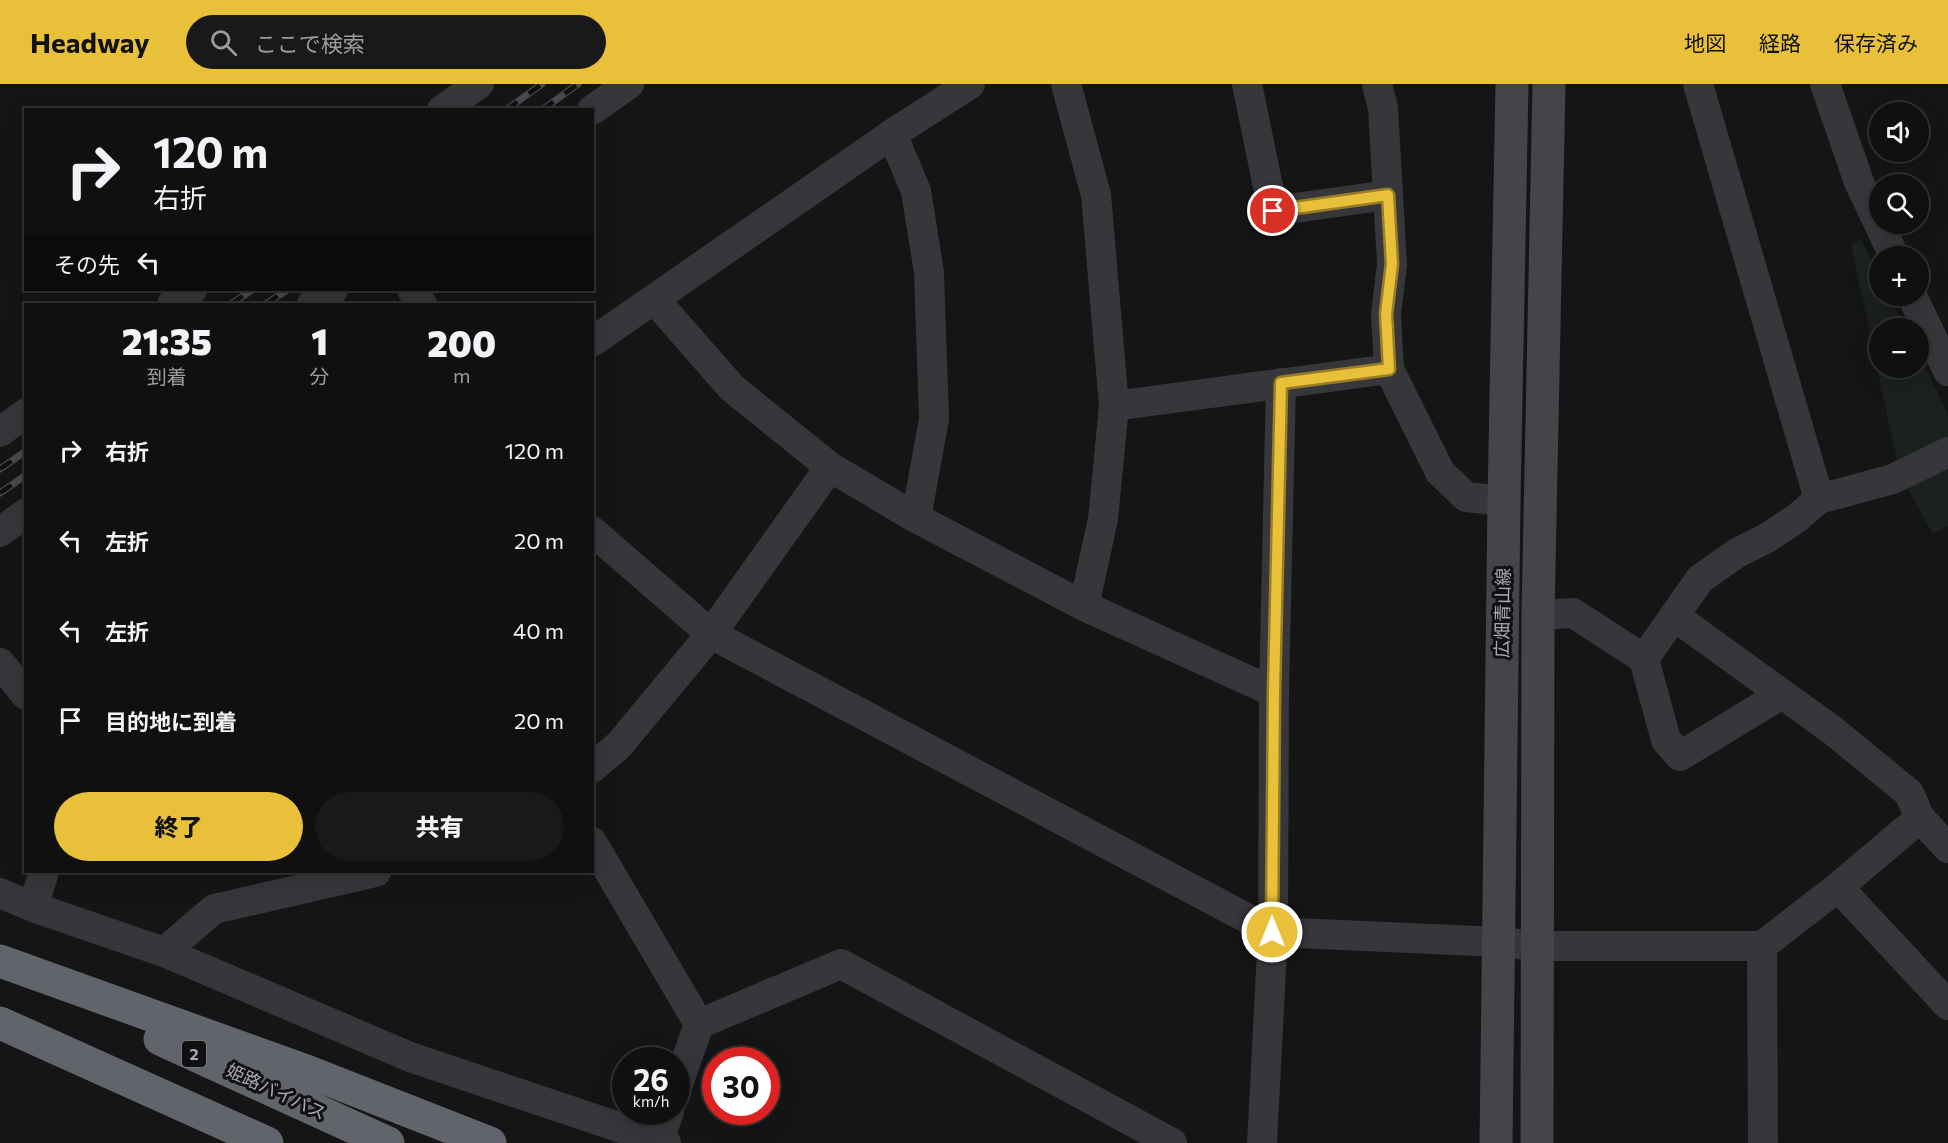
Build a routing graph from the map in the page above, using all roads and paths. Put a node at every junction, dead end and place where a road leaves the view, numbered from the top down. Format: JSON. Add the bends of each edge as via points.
{"nodes":[{"id":1,"x":479,"y":84,"type":"edge"},
{"id":2,"x":629,"y":84,"type":"edge"},
{"id":3,"x":970,"y":84,"type":"edge"},
{"id":4,"x":1066,"y":84,"type":"edge"},
{"id":5,"x":1247,"y":84,"type":"edge"},
{"id":6,"x":1377,"y":84,"type":"edge"},
{"id":7,"x":1512,"y":84,"type":"edge"},
{"id":8,"x":1549,"y":84,"type":"edge"},
{"id":9,"x":1698,"y":84,"type":"edge"},
{"id":10,"x":1825,"y":84,"type":"edge"},
{"id":11,"x":445,"y":108,"type":"edge"},
{"id":12,"x":594,"y":109,"type":"edge"},
{"id":13,"x":892,"y":134,"type":"junction"},
{"id":14,"x":1388,"y":195,"type":"junction"},
{"id":15,"x":1889,"y":246,"type":"edge"},
{"id":16,"x":191,"y":291,"type":"edge"},
{"id":17,"x":332,"y":291,"type":"edge"},
{"id":18,"x":655,"y":300,"type":"junction"},
{"id":19,"x":173,"y":303,"type":"edge"},
{"id":20,"x":314,"y":303,"type":"edge"},
{"id":21,"x":1917,"y":306,"type":"edge"},
{"id":22,"x":594,"y":341,"type":"edge"},
{"id":23,"x":1389,"y":369,"type":"junction"},
{"id":24,"x":1948,"y":371,"type":"edge"},
{"id":25,"x":1281,"y":383,"type":"junction"},
{"id":26,"x":1114,"y":406,"type":"junction"},
{"id":27,"x":24,"y":414,"type":"edge"},
{"id":28,"x":0,"y":432,"type":"edge"},
{"id":29,"x":1948,"y":452,"type":"edge"},
{"id":30,"x":830,"y":467,"type":"junction"},
{"id":31,"x":1819,"y":499,"type":"junction"},
{"id":32,"x":1504,"y":501,"type":"junction"},
{"id":33,"x":24,"y":514,"type":"edge"},
{"id":34,"x":916,"y":518,"type":"junction"},
{"id":35,"x":0,"y":532,"type":"edge"},
{"id":36,"x":594,"y":533,"type":"edge"},
{"id":37,"x":1084,"y":606,"type":"junction"},
{"id":38,"x":1538,"y":615,"type":"junction"},
{"id":39,"x":1674,"y":616,"type":"junction"},
{"id":40,"x":711,"y":634,"type":"junction"},
{"id":41,"x":1644,"y":659,"type":"junction"},
{"id":42,"x":0,"y":663,"type":"edge"},
{"id":43,"x":1274,"y":692,"type":"junction"},
{"id":44,"x":24,"y":693,"type":"edge"},
{"id":45,"x":1782,"y":694,"type":"junction"},
{"id":46,"x":594,"y":766,"type":"edge"},
{"id":47,"x":1920,"y":818,"type":"junction"},
{"id":48,"x":594,"y":845,"type":"edge"},
{"id":49,"x":1948,"y":848,"type":"edge"},
{"id":50,"x":44,"y":873,"type":"edge"},
{"id":51,"x":372,"y":873,"type":"edge"},
{"id":52,"x":1838,"y":887,"type":"junction"},
{"id":53,"x":0,"y":893,"type":"edge"},
{"id":54,"x":33,"y":907,"type":"junction"},
{"id":55,"x":1272,"y":932,"type":"junction"},
{"id":56,"x":1500,"y":942,"type":"junction"},
{"id":57,"x":1537,"y":946,"type":"junction"},
{"id":58,"x":1762,"y":946,"type":"junction"},
{"id":59,"x":164,"y":952,"type":"junction"},
{"id":60,"x":0,"y":960,"type":"edge"},
{"id":61,"x":0,"y":966,"type":"edge"},
{"id":62,"x":1948,"y":1005,"type":"edge"},
{"id":63,"x":0,"y":1023,"type":"edge"},
{"id":64,"x":699,"y":1024,"type":"junction"},
{"id":65,"x":690,"y":1050,"type":"edge"},
{"id":66,"x":176,"y":1102,"type":"junction"},
{"id":67,"x":666,"y":1125,"type":"edge"},
{"id":68,"x":663,"y":1142,"type":"edge"},
{"id":69,"x":220,"y":1143,"type":"edge"},
{"id":70,"x":267,"y":1143,"type":"edge"},
{"id":71,"x":388,"y":1143,"type":"edge"},
{"id":72,"x":490,"y":1143,"type":"edge"},
{"id":73,"x":1172,"y":1143,"type":"edge"},
{"id":74,"x":1262,"y":1143,"type":"edge"},
{"id":75,"x":1496,"y":1143,"type":"edge"},
{"id":76,"x":1537,"y":1143,"type":"edge"},
{"id":77,"x":1763,"y":1143,"type":"edge"}],
"edges":[{"from":1,"to":11,"type":"street"},
{"from":2,"to":12,"type":"street"},
{"from":3,"to":13,"type":"street"},
{"from":4,"to":26,"type":"street","via":[[1096,195]]},
{"from":5,"to":14,"type":"street","via":[[1273,211]]},
{"from":6,"to":14,"type":"street","via":[[1383,108]]},
{"from":7,"to":32,"type":"main road","name":"広畑青山線"},
{"from":8,"to":38,"type":"main road","name":"広畑青山線"},
{"from":9,"to":31,"type":"street"},
{"from":10,"to":15,"type":"street","via":[[1859,182]]},
{"from":13,"to":18,"type":"street"},
{"from":13,"to":34,"type":"street","via":[[916,191],[929,272],[934,419]]},
{"from":14,"to":23,"type":"street","via":[[1392,264],[1386,314]]},
{"from":16,"to":19,"type":"street"},
{"from":17,"to":20,"type":"street"},
{"from":18,"to":22,"type":"street"},
{"from":18,"to":30,"type":"street","via":[[732,388]]},
{"from":21,"to":24,"type":"street"},
{"from":23,"to":25,"type":"street"},
{"from":23,"to":32,"type":"street","via":[[1440,472],[1466,497]]},
{"from":25,"to":26,"type":"street"},
{"from":25,"to":43,"type":"street"},
{"from":26,"to":37,"type":"street","via":[[1103,519]]},
{"from":27,"to":28,"type":"street"},
{"from":29,"to":31,"type":"street","via":[[1893,479]]},
{"from":30,"to":34,"type":"street"},
{"from":30,"to":40,"type":"street"},
{"from":31,"to":39,"type":"street","via":[[1790,523],[1700,579]]},
{"from":32,"to":56,"type":"main road","name":"広畑青山線"},
{"from":33,"to":35,"type":"street"},
{"from":34,"to":37,"type":"street"},
{"from":36,"to":40,"type":"street"},
{"from":37,"to":43,"type":"street"},
{"from":38,"to":41,"type":"street","via":[[1573,613]]},
{"from":38,"to":57,"type":"main road","name":"広畑青山線"},
{"from":39,"to":41,"type":"street"},
{"from":39,"to":45,"type":"street"},
{"from":40,"to":46,"type":"street","via":[[619,745]]},
{"from":40,"to":55,"type":"street"},
{"from":41,"to":45,"type":"street","via":[[1666,740],[1680,756]]},
{"from":42,"to":44,"type":"street"},
{"from":43,"to":55,"type":"street"},
{"from":45,"to":47,"type":"street","via":[[1909,793]]},
{"from":47,"to":49,"type":"street"},
{"from":47,"to":52,"type":"street"},
{"from":48,"to":64,"type":"street"},
{"from":50,"to":54,"type":"street"},
{"from":51,"to":59,"type":"street","via":[[214,909]]},
{"from":52,"to":58,"type":"street"},
{"from":52,"to":62,"type":"street"},
{"from":53,"to":54,"type":"street"},
{"from":54,"to":59,"type":"street"},
{"from":55,"to":56,"type":"street"},
{"from":55,"to":74,"type":"street"},
{"from":56,"to":57,"type":"street"},
{"from":56,"to":75,"type":"main road","name":"広畑青山線"},
{"from":57,"to":58,"type":"street"},
{"from":57,"to":76,"type":"main road","name":"広畑青山線"},
{"from":58,"to":77,"type":"street"},
{"from":59,"to":68,"type":"street","via":[[410,1057]]},
{"from":60,"to":72,"type":"highway","via":[[309,1072]]},
{"from":61,"to":71,"type":"highway","name":"姫路バイパス","number":"2"},
{"from":63,"to":66,"type":"highway"},
{"from":64,"to":65,"type":"street"},
{"from":64,"to":73,"type":"street","via":[[842,964]]},
{"from":66,"to":69,"type":"highway"},
{"from":66,"to":70,"type":"highway"},
{"from":67,"to":68,"type":"street"}]}
